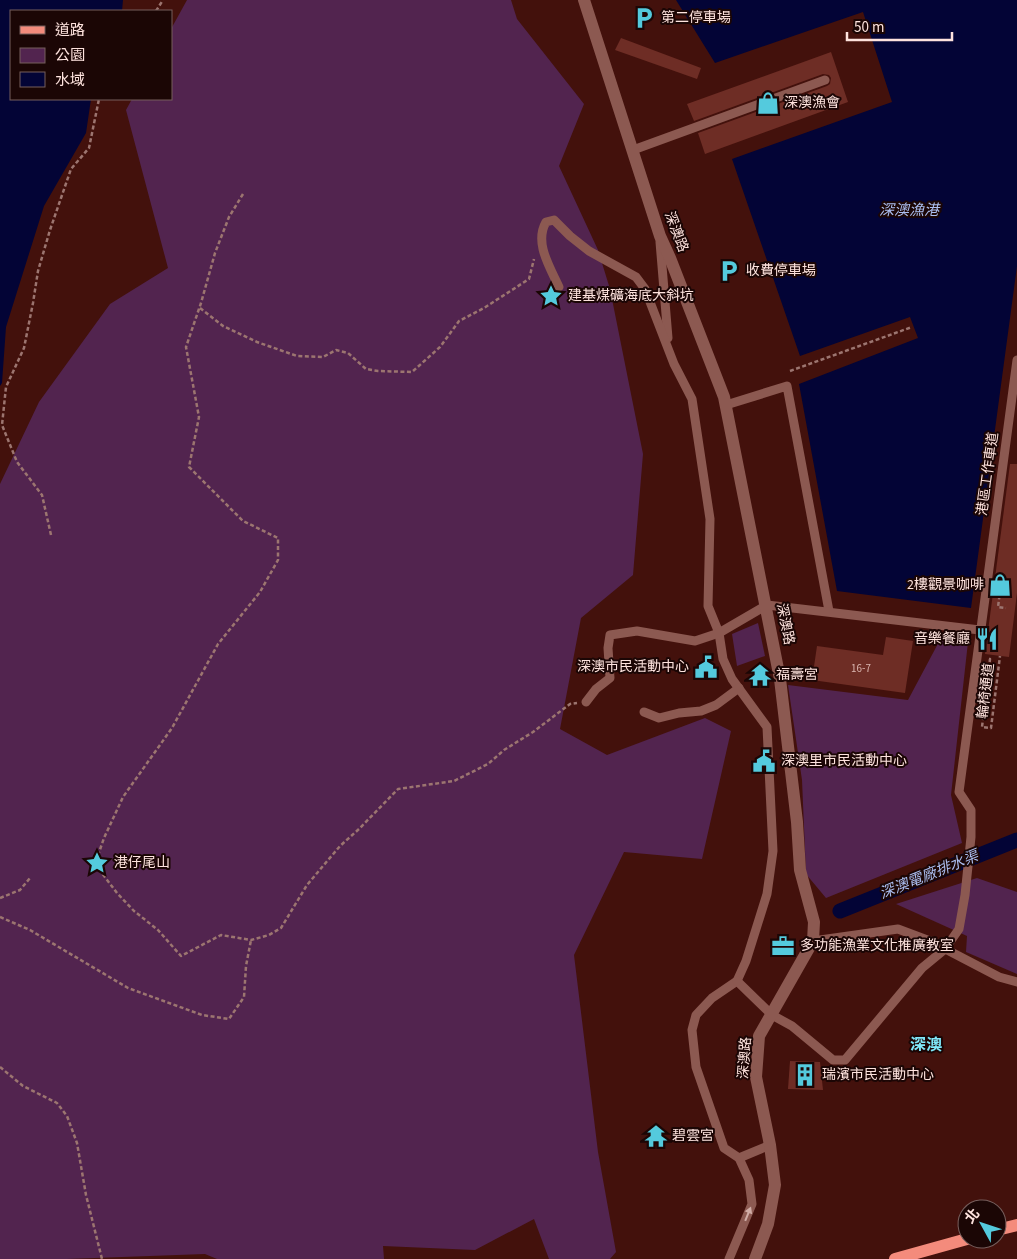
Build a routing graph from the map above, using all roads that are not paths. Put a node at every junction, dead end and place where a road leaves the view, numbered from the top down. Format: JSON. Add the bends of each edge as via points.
{"nodes":[{"id":1,"x":584,"y":0,"type":"edge"},
{"id":2,"x":824,"y":80,"type":"dead end"},
{"id":3,"x":633,"y":150,"type":"junction"},
{"id":4,"x":660,"y":236,"type":"junction"},
{"id":5,"x":559,"y":287,"type":"dead end"},
{"id":6,"x":670,"y":351,"type":"junction"},
{"id":7,"x":1017,"y":360,"type":"edge"},
{"id":8,"x":726,"y":405,"type":"junction"},
{"id":9,"x":766,"y":605,"type":"junction"},
{"id":10,"x":829,"y":611,"type":"junction"},
{"id":11,"x":980,"y":630,"type":"junction"},
{"id":12,"x":719,"y":633,"type":"junction"},
{"id":13,"x":739,"y":688,"type":"junction"},
{"id":14,"x":586,"y":702,"type":"road end"},
{"id":15,"x":644,"y":712,"type":"dead end"},
{"id":16,"x":813,"y":941,"type":"junction"},
{"id":17,"x":945,"y":949,"type":"junction"},
{"id":18,"x":737,"y":981,"type":"junction"},
{"id":19,"x":1017,"y":982,"type":"edge"},
{"id":20,"x":772,"y":1014,"type":"junction"},
{"id":21,"x":770,"y":1145,"type":"junction"},
{"id":22,"x":739,"y":1158,"type":"junction"},
{"id":23,"x":957,"y":1242,"type":"edge"},
{"id":24,"x":729,"y":1259,"type":"edge"},
{"id":25,"x":755,"y":1259,"type":"edge"},
{"id":26,"x":897,"y":1259,"type":"edge"}],
"edges":[{"from":1,"to":3,"type":"street","name":"深澳路"},
{"from":2,"to":3,"type":"lane"},
{"from":3,"to":4,"type":"street","name":"深澳路"},
{"from":4,"to":6,"type":"lane"},
{"from":4,"to":8,"type":"street","name":"深澳路"},
{"from":5,"to":6,"type":"lane","via":[[544,254],[541,231],[546,222],[554,220],[589,251],[636,277],[645,289]]},
{"from":6,"to":12,"type":"lane","via":[[692,399],[699,438],[710,519],[708,606]]},
{"from":7,"to":11,"type":"lane","name":"港區工作車道"},
{"from":8,"to":9,"type":"street","name":"深澳路"},
{"from":8,"to":10,"type":"lane","via":[[787,386]]},
{"from":9,"to":10,"type":"lane"},
{"from":9,"to":12,"type":"lane"},
{"from":9,"to":16,"type":"street","name":"深澳路","via":[[781,688],[800,870],[814,922]]},
{"from":10,"to":11,"type":"lane"},
{"from":11,"to":17,"type":"lane","name":"港區工作車道","via":[[959,792],[971,810],[965,895],[959,928]]},
{"from":12,"to":13,"type":"lane","via":[[723,659]]},
{"from":12,"to":14,"type":"lane","via":[[695,641],[637,631],[610,635],[610,678]]},
{"from":13,"to":15,"type":"lane","via":[[716,705],[701,711],[659,718]]},
{"from":13,"to":18,"type":"lane","via":[[767,727],[773,851],[767,894]]},
{"from":16,"to":17,"type":"lane","via":[[898,929]]},
{"from":16,"to":20,"type":"street","name":"深澳路"},
{"from":17,"to":19,"type":"lane","via":[[999,977]]},
{"from":17,"to":20,"type":"lane","name":"港區工作車道","via":[[922,968],[845,1060],[833,1060]]},
{"from":18,"to":20,"type":"lane"},
{"from":18,"to":22,"type":"lane","via":[[712,998],[696,1015],[692,1030],[696,1067],[724,1148]]},
{"from":20,"to":21,"type":"street","name":"深澳路","via":[[759,1036],[756,1077]]},
{"from":21,"to":22,"type":"lane"},
{"from":21,"to":25,"type":"street","name":"深澳路","via":[[775,1185],[768,1224]]},
{"from":24,"to":22,"type":"lane","one_way":true,"via":[[752,1204],[749,1180]]},
{"from":23,"to":26,"type":"main road"}]}
